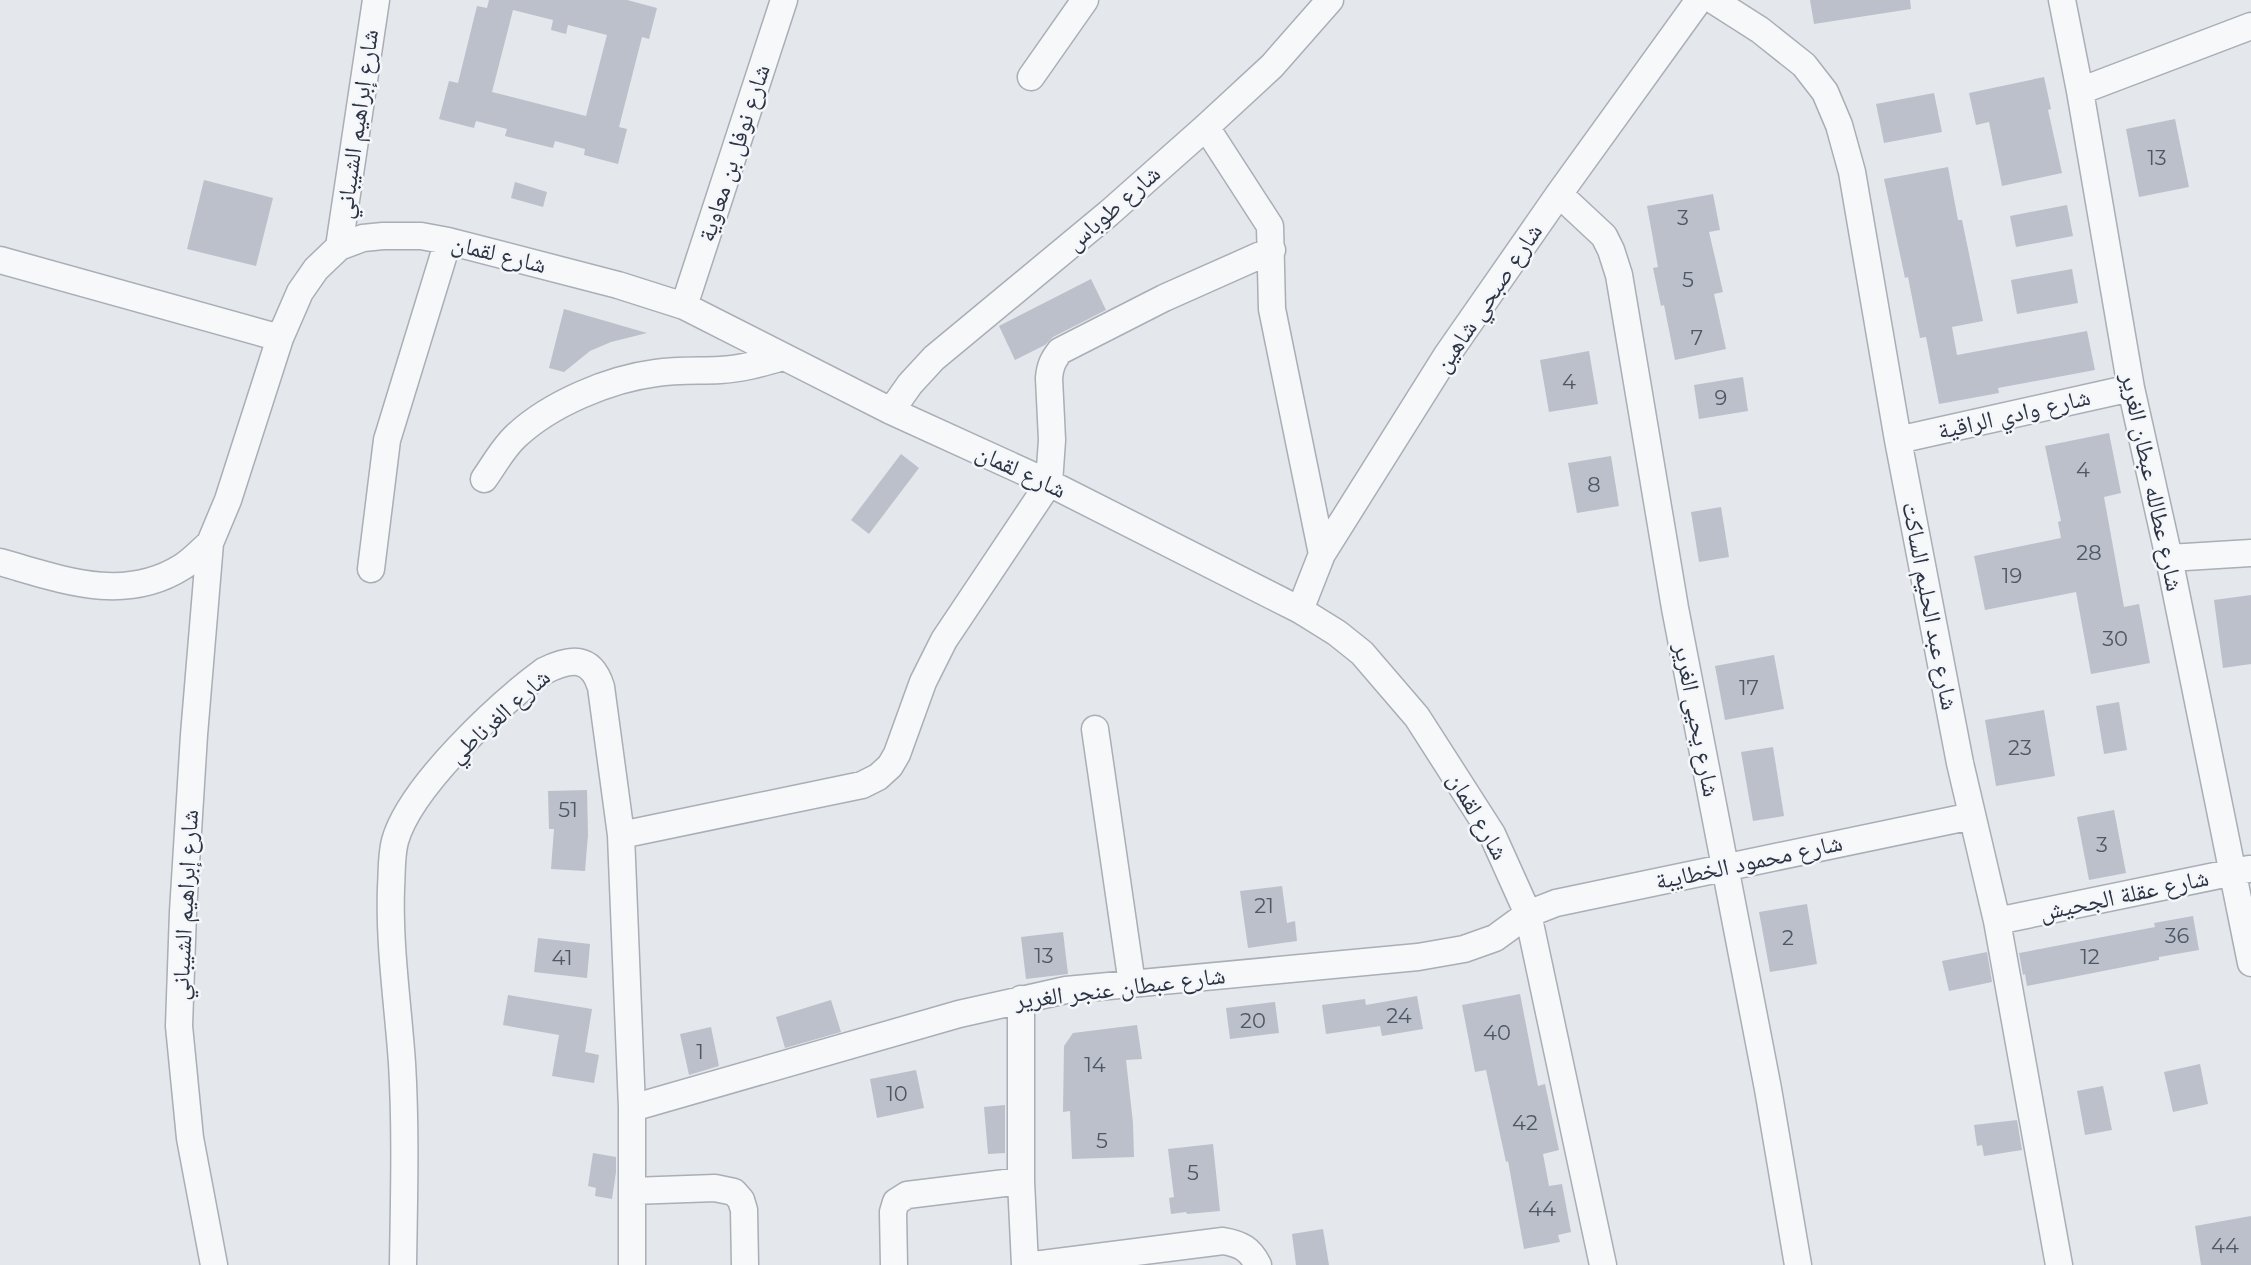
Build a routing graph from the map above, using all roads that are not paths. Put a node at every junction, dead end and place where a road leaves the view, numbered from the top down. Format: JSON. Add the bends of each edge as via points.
{"nodes":[{"id":1,"x":376,"y":0,"type":"edge"},
{"id":2,"x":774,"y":0,"type":"edge"},
{"id":3,"x":785,"y":0,"type":"edge"},
{"id":4,"x":1330,"y":0,"type":"edge"},
{"id":5,"x":1699,"y":0,"type":"edge"},
{"id":6,"x":1713,"y":0,"type":"edge"},
{"id":7,"x":2062,"y":0,"type":"edge"},
{"id":8,"x":1080,"y":1,"type":"edge"},
{"id":9,"x":2251,"y":26,"type":"edge"},
{"id":10,"x":774,"y":30,"type":"junction"},
{"id":11,"x":1031,"y":77,"type":"dead end"},
{"id":12,"x":2080,"y":91,"type":"junction"},
{"id":13,"x":1206,"y":127,"type":"junction"},
{"id":14,"x":1559,"y":194,"type":"junction"},
{"id":15,"x":448,"y":242,"type":"junction"},
{"id":16,"x":340,"y":247,"type":"junction"},
{"id":17,"x":1272,"y":250,"type":"junction"},
{"id":18,"x":0,"y":260,"type":"edge"},
{"id":19,"x":684,"y":306,"type":"junction"},
{"id":20,"x":280,"y":338,"type":"junction"},
{"id":21,"x":783,"y":357,"type":"junction"},
{"id":22,"x":2131,"y":388,"type":"junction"},
{"id":23,"x":891,"y":411,"type":"junction"},
{"id":24,"x":1898,"y":440,"type":"junction"},
{"id":25,"x":484,"y":478,"type":"dead end"},
{"id":26,"x":1049,"y":483,"type":"junction"},
{"id":27,"x":210,"y":543,"type":"junction"},
{"id":28,"x":2251,"y":553,"type":"edge"},
{"id":29,"x":1322,"y":554,"type":"junction"},
{"id":30,"x":2169,"y":558,"type":"junction"},
{"id":31,"x":0,"y":562,"type":"edge"},
{"id":32,"x":371,"y":569,"type":"dead end"},
{"id":33,"x":1300,"y":610,"type":"junction"},
{"id":34,"x":1095,"y":729,"type":"dead end"},
{"id":35,"x":1972,"y":816,"type":"junction"},
{"id":36,"x":621,"y":835,"type":"junction"},
{"id":37,"x":1725,"y":867,"type":"junction"},
{"id":38,"x":2242,"y":871,"type":"edge"},
{"id":39,"x":1528,"y":914,"type":"junction"},
{"id":40,"x":1997,"y":922,"type":"junction"},
{"id":41,"x":2251,"y":963,"type":"edge"},
{"id":42,"x":1132,"y":984,"type":"junction"},
{"id":43,"x":1021,"y":999,"type":"junction"},
{"id":44,"x":632,"y":1108,"type":"junction"},
{"id":45,"x":1021,"y":1181,"type":"junction"},
{"id":46,"x":632,"y":1191,"type":"junction"},
{"id":47,"x":214,"y":1265,"type":"edge"},
{"id":48,"x":403,"y":1265,"type":"edge"},
{"id":49,"x":632,"y":1265,"type":"edge"},
{"id":50,"x":745,"y":1265,"type":"edge"},
{"id":51,"x":894,"y":1265,"type":"edge"},
{"id":52,"x":1025,"y":1265,"type":"edge"},
{"id":53,"x":1034,"y":1265,"type":"edge"},
{"id":54,"x":1258,"y":1265,"type":"edge"},
{"id":55,"x":1603,"y":1265,"type":"edge"},
{"id":56,"x":1798,"y":1265,"type":"edge"},
{"id":57,"x":2059,"y":1265,"type":"edge"}],
"edges":[{"from":1,"to":16,"type":"street","name":"شارع إبراهيم الشيباني"},
{"from":2,"to":10,"type":"street"},
{"from":3,"to":10,"type":"street","name":"شارع نوفل بن معاوية"},
{"from":4,"to":13,"type":"street","name":"شارع طوباس","via":[[1272,66]]},
{"from":5,"to":14,"type":"street","name":"شارع صبحي شاهين"},
{"from":6,"to":24,"type":"street","name":"شارع عبد الحليم الساكت","via":[[1804,65],[1825,92],[1839,125],[1852,172]]},
{"from":7,"to":12,"type":"street","name":"شارع عطالله عبطان الغرير"},
{"from":8,"to":11,"type":"street"},
{"from":9,"to":12,"type":"street"},
{"from":10,"to":19,"type":"street","name":"شارع نوفل بن معاوية"},
{"from":12,"to":22,"type":"street","name":"شارع عطالله عبطان الغرير"},
{"from":13,"to":17,"type":"street","via":[[1270,226]]},
{"from":13,"to":23,"type":"street","name":"شارع طوباس","via":[[934,358]]},
{"from":14,"to":29,"type":"street","name":"شارع صبحي شاهين","via":[[1447,355]]},
{"from":14,"to":37,"type":"street","name":"شارع يحيى الغرير","via":[[1604,236],[1619,275],[1675,608]]},
{"from":15,"to":16,"type":"street","name":"شارع لقمان","via":[[383,236]]},
{"from":15,"to":19,"type":"street","name":"شارع لقمان"},
{"from":15,"to":32,"type":"street","via":[[387,440]]},
{"from":16,"to":20,"type":"street","name":"شارع لقمان","via":[[300,292]]},
{"from":17,"to":26,"type":"street","via":[[1060,351],[1049,368]]},
{"from":17,"to":29,"type":"street","via":[[1272,309]]},
{"from":18,"to":20,"type":"street"},
{"from":19,"to":21,"type":"street","name":"شارع لقمان"},
{"from":20,"to":27,"type":"street","name":"شارع لقمان"},
{"from":21,"to":23,"type":"street","name":"شارع لقمان"},
{"from":21,"to":25,"type":"street","via":[[752,366],[654,373],[610,384],[533,420],[513,438]]},
{"from":22,"to":24,"type":"street","name":"شارع وادي الراقية"},
{"from":22,"to":30,"type":"street","name":"شارع عطالله عبطان الغرير"},
{"from":23,"to":26,"type":"street","name":"شارع لقمان"},
{"from":24,"to":35,"type":"street","name":"شارع عبد الحليم الساكت"},
{"from":26,"to":33,"type":"street","name":"شارع لقمان"},
{"from":26,"to":36,"type":"street","via":[[944,639],[897,754],[878,777],[862,785]]},
{"from":27,"to":31,"type":"street","via":[[181,568],[139,586],[86,586]]},
{"from":27,"to":47,"type":"street","name":"شارع إبراهيم الشيباني","via":[[190,789],[179,1026],[190,1138]]},
{"from":28,"to":30,"type":"street"},
{"from":29,"to":33,"type":"street","name":"شارع صبحي شاهين"},
{"from":30,"to":38,"type":"street","name":"شارع عطالله عبطان الغرير","via":[[2221,822]]},
{"from":33,"to":39,"type":"street","name":"شارع لقمان","via":[[1362,653],[1417,717],[1492,834]]},
{"from":34,"to":42,"type":"street"},
{"from":35,"to":37,"type":"street","name":"شارع محمود الخطايبة"},
{"from":35,"to":40,"type":"street","name":"شارع عبد الحليم الساكت"},
{"from":36,"to":44,"type":"street","name":"شارع الغرناطي"},
{"from":36,"to":48,"type":"street","name":"شارع الغرناطي","via":[[601,687],[589,665],[577,661],[544,671],[476,730],[424,788],[403,823],[392,859],[390,913],[403,1090]]},
{"from":37,"to":39,"type":"street","name":"شارع محمود الخطايبة","via":[[1584,896]]},
{"from":37,"to":56,"type":"street","name":"شارع يحيى الغرير"},
{"from":38,"to":40,"type":"street","name":"شارع عقلة الجحيش"},
{"from":38,"to":41,"type":"street","name":"شارع عطالله عبطان الغرير"},
{"from":39,"to":42,"type":"street","name":"شارع عبطان عنجر الغرير","via":[[1495,937],[1418,957]]},
{"from":39,"to":55,"type":"street","name":"شارع لقمان"},
{"from":40,"to":57,"type":"street","name":"شارع عبد الحليم الساكت"},
{"from":42,"to":43,"type":"street","name":"شارع عبطان عنجر الغرير"},
{"from":43,"to":44,"type":"street","name":"شارع عبطان عنجر الغرير"},
{"from":43,"to":45,"type":"street"},
{"from":44,"to":46,"type":"street","name":"شارع الغرناطي"},
{"from":45,"to":51,"type":"street","via":[[907,1195],[896,1202]]},
{"from":45,"to":52,"type":"street"},
{"from":46,"to":49,"type":"street","name":"شارع الغرناطي"},
{"from":46,"to":50,"type":"street","via":[[715,1188],[734,1192],[744,1210]]},
{"from":53,"to":54,"type":"street","via":[[1223,1241],[1250,1251]]}]}
